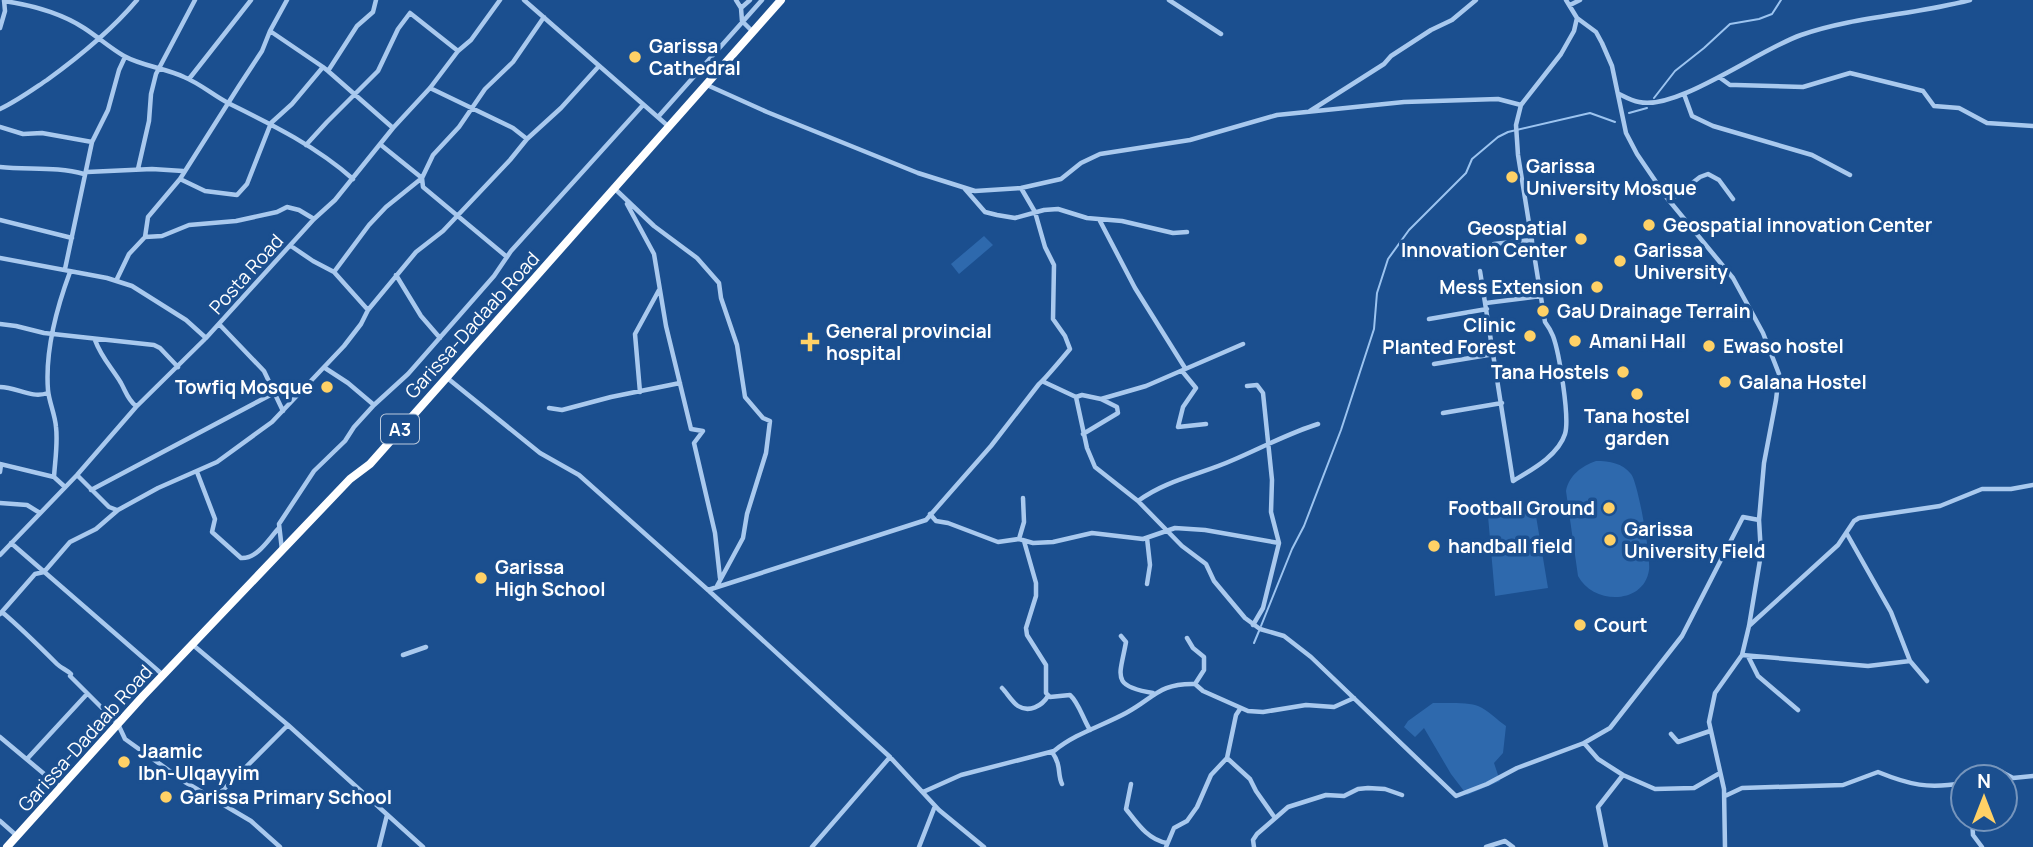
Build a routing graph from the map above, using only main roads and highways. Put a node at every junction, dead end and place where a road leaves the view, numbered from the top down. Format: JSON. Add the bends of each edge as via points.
{"nodes":[{"id":1,"x":781,"y":0,"type":"edge"},
{"id":2,"x":7,"y":847,"type":"edge"}],
"edges":[{"from":1,"to":2,"type":"highway","name":"Garissa-Dadaab Road","number":"A3","via":[[370,464],[192,645]]}]}
